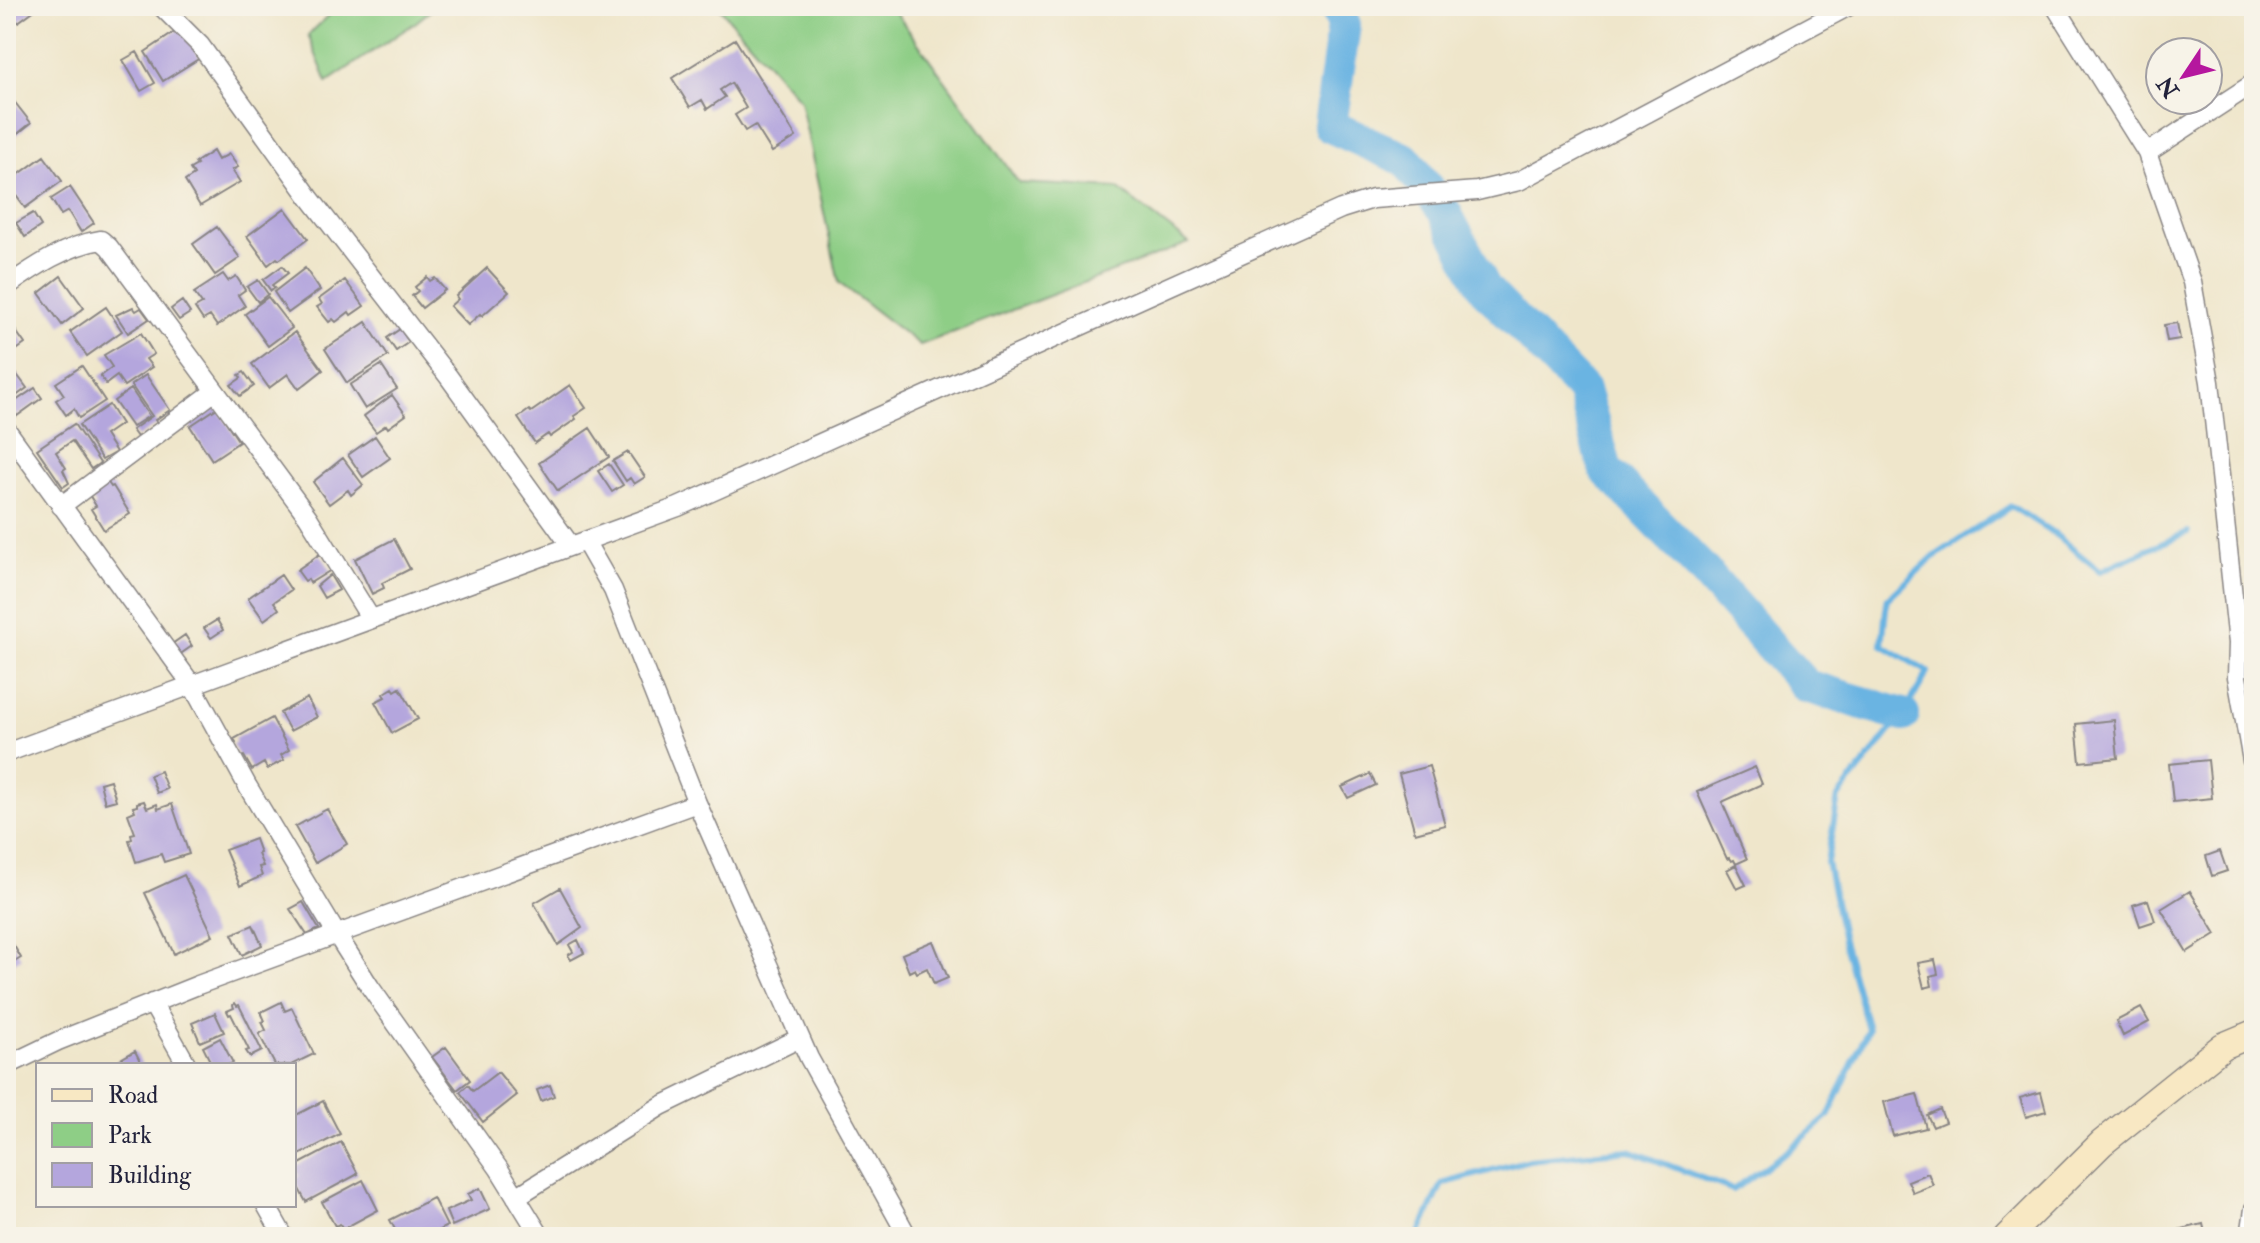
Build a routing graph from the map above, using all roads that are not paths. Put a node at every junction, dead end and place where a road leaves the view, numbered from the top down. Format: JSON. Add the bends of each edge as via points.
{"nodes":[{"id":1,"x":161,"y":6,"type":"edge"},
{"id":2,"x":1849,"y":6,"type":"edge"},
{"id":3,"x":2055,"y":6,"type":"edge"},
{"id":4,"x":2254,"y":83,"type":"edge"},
{"id":5,"x":2147,"y":153,"type":"junction"},
{"id":6,"x":6,"y":287,"type":"edge"},
{"id":7,"x":215,"y":391,"type":"junction"},
{"id":8,"x":6,"y":429,"type":"edge"},
{"id":9,"x":61,"y":506,"type":"junction"},
{"id":10,"x":578,"y":543,"type":"junction"},
{"id":11,"x":371,"y":619,"type":"junction"},
{"id":12,"x":192,"y":685,"type":"junction"},
{"id":13,"x":6,"y":753,"type":"edge"},
{"id":14,"x":2254,"y":772,"type":"edge"},
{"id":15,"x":697,"y":803,"type":"junction"},
{"id":16,"x":337,"y":935,"type":"junction"},
{"id":17,"x":152,"y":1003,"type":"junction"},
{"id":18,"x":2254,"y":1033,"type":"edge"},
{"id":19,"x":800,"y":1038,"type":"junction"},
{"id":20,"x":2254,"y":1041,"type":"edge"},
{"id":21,"x":186,"y":1063,"type":"edge"},
{"id":22,"x":6,"y":1066,"type":"edge"},
{"id":23,"x":516,"y":1197,"type":"junction"},
{"id":24,"x":267,"y":1207,"type":"edge"},
{"id":25,"x":2254,"y":1209,"type":"edge"},
{"id":26,"x":284,"y":1237,"type":"edge"},
{"id":27,"x":541,"y":1237,"type":"edge"},
{"id":28,"x":908,"y":1237,"type":"edge"},
{"id":29,"x":2007,"y":1237,"type":"edge"},
{"id":30,"x":2028,"y":1237,"type":"edge"},
{"id":31,"x":2250,"y":1237,"type":"edge"}],
"edges":[{"from":1,"to":10,"type":"street","via":[[200,45],[310,198]]},
{"from":2,"to":10,"type":"street","via":[[1519,181],[1477,191],[1373,199],[1341,209],[678,507]]},
{"from":3,"to":5,"type":"street"},
{"from":4,"to":5,"type":"street"},
{"from":5,"to":14,"type":"street","via":[[2192,282],[2210,382],[2238,643],[2237,677]]},
{"from":6,"to":7,"type":"street","via":[[86,242],[101,240]]},
{"from":7,"to":9,"type":"street"},
{"from":7,"to":11,"type":"street","via":[[308,517]]},
{"from":8,"to":9,"type":"street"},
{"from":9,"to":12,"type":"street"},
{"from":10,"to":11,"type":"street"},
{"from":10,"to":15,"type":"street","via":[[613,590]]},
{"from":11,"to":12,"type":"street"},
{"from":12,"to":13,"type":"street"},
{"from":12,"to":16,"type":"street"},
{"from":15,"to":16,"type":"street"},
{"from":15,"to":19,"type":"street"},
{"from":16,"to":17,"type":"street"},
{"from":16,"to":23,"type":"street"},
{"from":17,"to":21,"type":"street"},
{"from":17,"to":22,"type":"street"},
{"from":18,"to":29,"type":"main road","via":[[2223,1046],[2102,1143]]},
{"from":19,"to":23,"type":"street","via":[[661,1106]]},
{"from":19,"to":28,"type":"street"},
{"from":20,"to":30,"type":"main road","via":[[2145,1124]]},
{"from":23,"to":27,"type":"street"},
{"from":24,"to":26,"type":"street"},
{"from":25,"to":31,"type":"street"}]}
